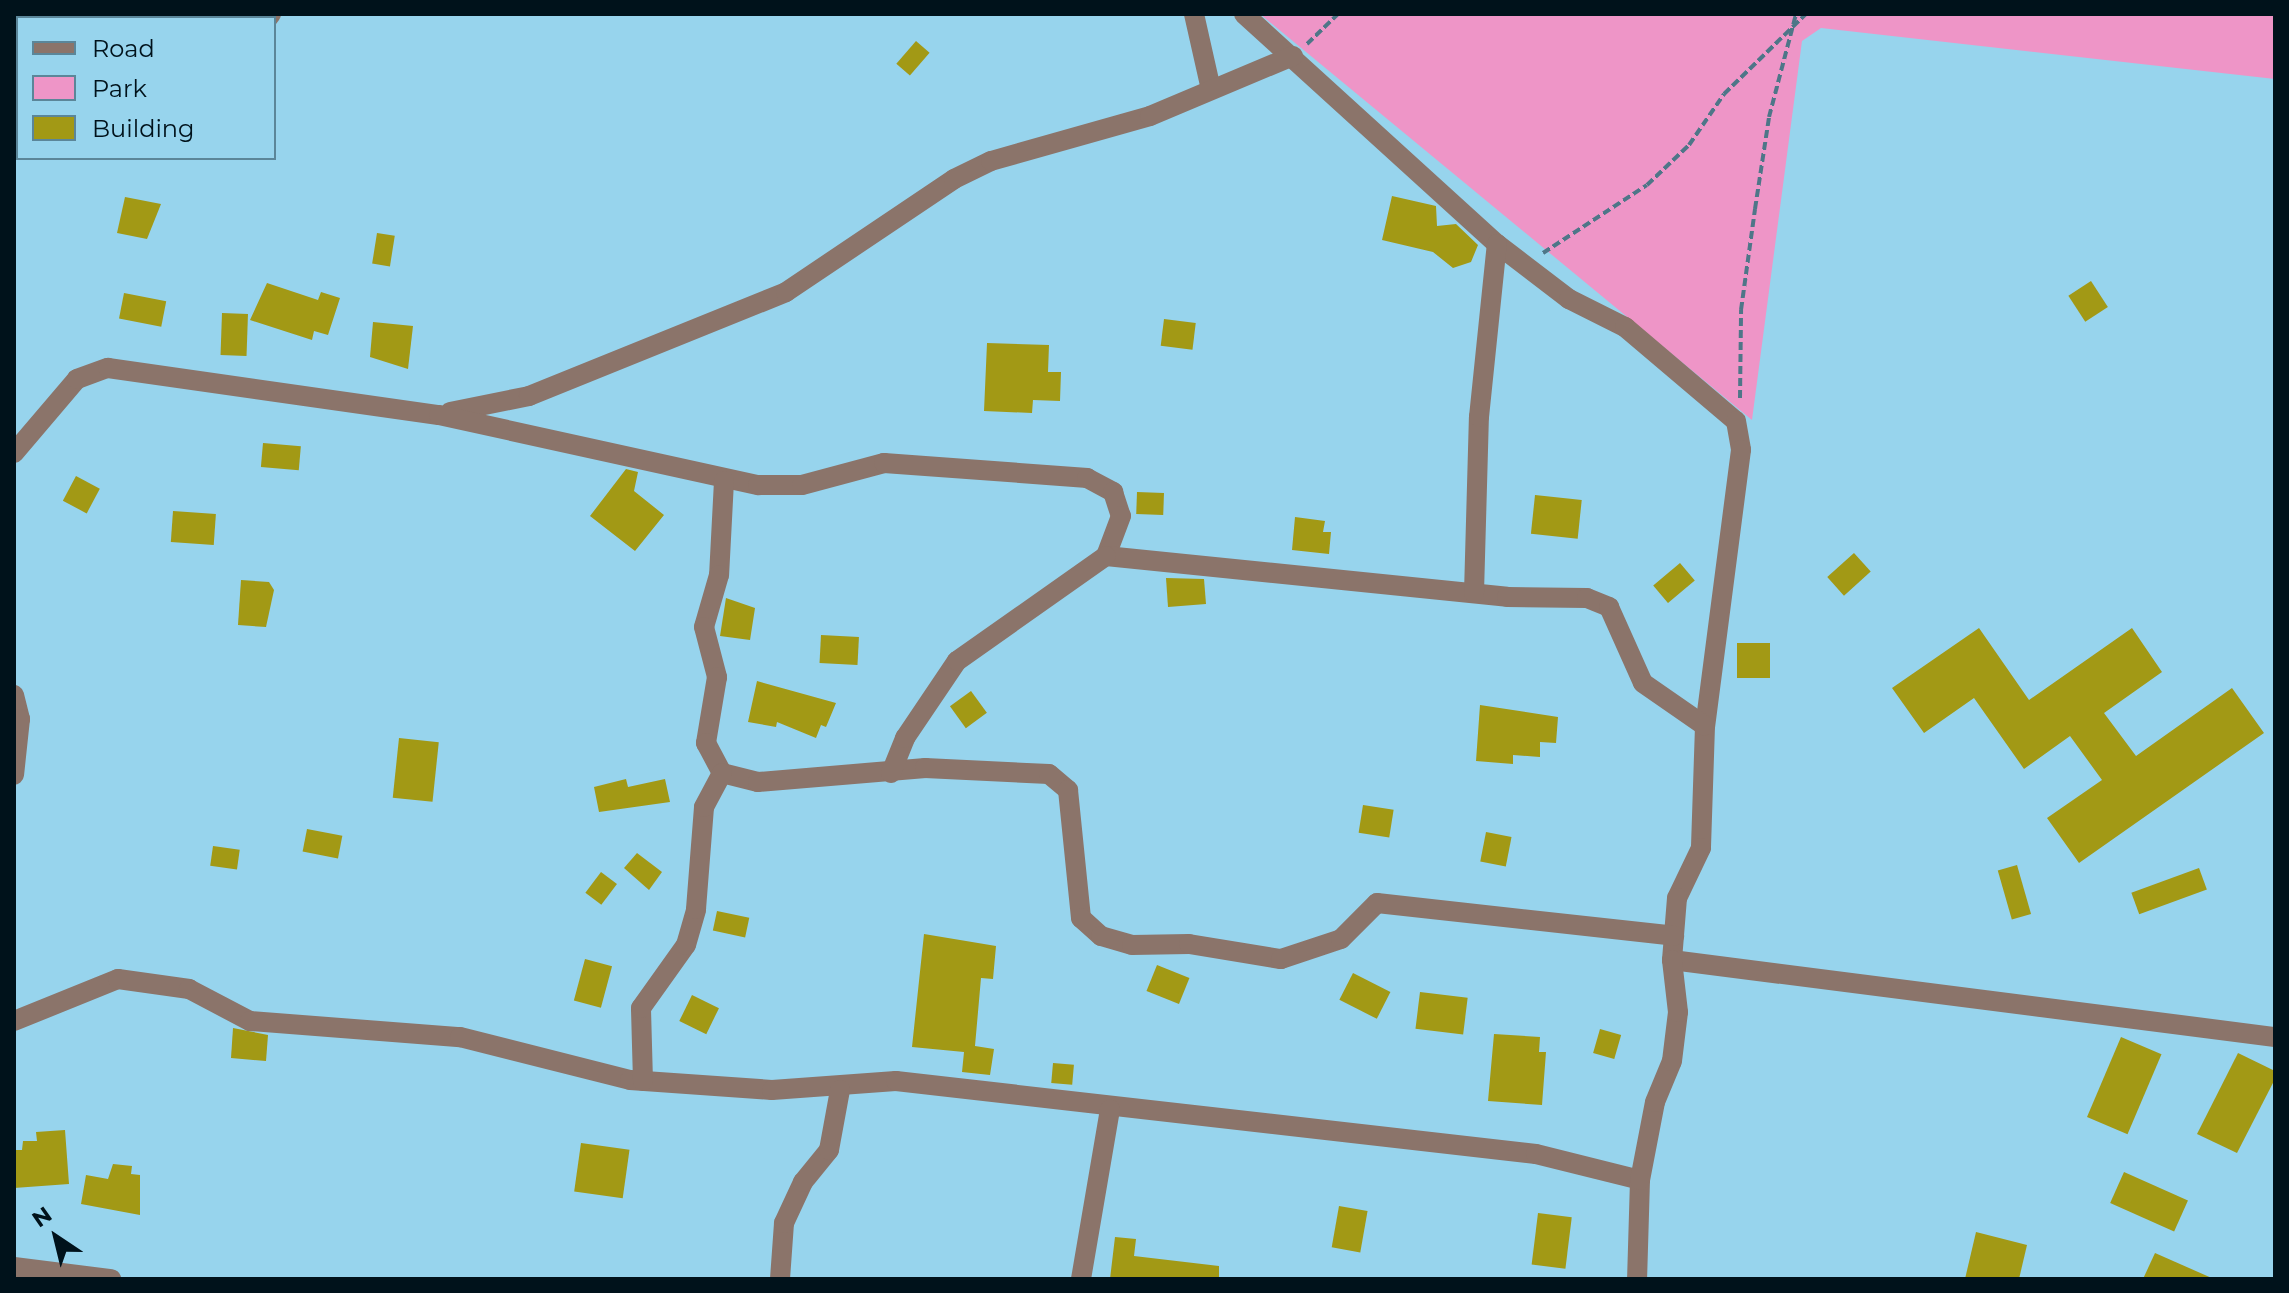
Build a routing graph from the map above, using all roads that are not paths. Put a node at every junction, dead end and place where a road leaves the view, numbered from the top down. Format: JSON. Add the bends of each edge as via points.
{"nodes":[{"id":1,"x":1194,"y":14,"type":"edge"},
{"id":2,"x":1244,"y":14,"type":"edge"},
{"id":3,"x":1293,"y":56,"type":"junction"},
{"id":4,"x":1210,"y":85,"type":"junction"},
{"id":5,"x":1497,"y":244,"type":"junction"},
{"id":6,"x":439,"y":415,"type":"junction"},
{"id":7,"x":14,"y":453,"type":"edge"},
{"id":8,"x":724,"y":481,"type":"junction"},
{"id":9,"x":1106,"y":556,"type":"junction"},
{"id":10,"x":1474,"y":593,"type":"junction"},
{"id":11,"x":14,"y":695,"type":"edge"},
{"id":12,"x":17,"y":713,"type":"edge"},
{"id":13,"x":1705,"y":726,"type":"junction"},
{"id":14,"x":722,"y":773,"type":"junction"},
{"id":15,"x":891,"y":773,"type":"junction"},
{"id":16,"x":14,"y":775,"type":"edge"},
{"id":17,"x":1674,"y":936,"type":"junction"},
{"id":18,"x":1672,"y":960,"type":"junction"},
{"id":19,"x":14,"y":1021,"type":"edge"},
{"id":20,"x":2275,"y":1037,"type":"edge"},
{"id":21,"x":643,"y":1081,"type":"junction"},
{"id":22,"x":840,"y":1090,"type":"junction"},
{"id":23,"x":1110,"y":1109,"type":"junction"},
{"id":24,"x":1640,"y":1180,"type":"junction"},
{"id":25,"x":14,"y":1267,"type":"edge"},
{"id":26,"x":111,"y":1279,"type":"edge"},
{"id":27,"x":780,"y":1279,"type":"edge"},
{"id":28,"x":1081,"y":1279,"type":"edge"},
{"id":29,"x":1637,"y":1279,"type":"edge"}],
"edges":[{"from":1,"to":4,"type":"street"},
{"from":2,"to":3,"type":"street"},
{"from":3,"to":4,"type":"street"},
{"from":3,"to":5,"type":"street"},
{"from":4,"to":6,"type":"street","via":[[1150,116],[991,161],[954,179],[786,292],[529,396]]},
{"from":5,"to":10,"type":"street","via":[[1479,417]]},
{"from":5,"to":13,"type":"street","via":[[1569,299],[1625,327],[1736,421],[1741,450]]},
{"from":6,"to":7,"type":"street","via":[[108,368],[77,379]]},
{"from":6,"to":8,"type":"street","via":[[578,441]]},
{"from":8,"to":9,"type":"street","via":[[802,485],[884,463],[1087,478],[1113,492],[1121,516]]},
{"from":8,"to":14,"type":"street","via":[[719,575],[704,627],[717,677],[706,743]]},
{"from":9,"to":10,"type":"street"},
{"from":9,"to":15,"type":"street","via":[[957,661],[905,738]]},
{"from":10,"to":13,"type":"street","via":[[1587,598],[1609,607],[1643,683]]},
{"from":11,"to":12,"type":"street"},
{"from":12,"to":16,"type":"street"},
{"from":13,"to":17,"type":"street","via":[[1701,848],[1677,898]]},
{"from":14,"to":15,"type":"street","via":[[758,782]]},
{"from":14,"to":21,"type":"street","via":[[704,807],[696,909],[686,945],[641,1008]]},
{"from":15,"to":17,"type":"street","via":[[925,768],[1049,774],[1068,790],[1081,918],[1101,936],[1132,945],[1189,944],[1281,959],[1341,939],[1377,903]]},
{"from":17,"to":18,"type":"street"},
{"from":18,"to":20,"type":"street"},
{"from":18,"to":24,"type":"street","via":[[1678,1012],[1672,1061],[1655,1102]]},
{"from":19,"to":21,"type":"street","via":[[118,979],[189,989],[250,1021],[460,1037],[521,1050],[559,1066]]},
{"from":21,"to":22,"type":"street"},
{"from":22,"to":23,"type":"street","via":[[896,1081]]},
{"from":22,"to":27,"type":"street","via":[[829,1150],[803,1182],[784,1223]]},
{"from":23,"to":24,"type":"street","via":[[1419,1137],[1536,1154]]},
{"from":23,"to":28,"type":"street"},
{"from":24,"to":29,"type":"street"},
{"from":25,"to":26,"type":"street"}]}
